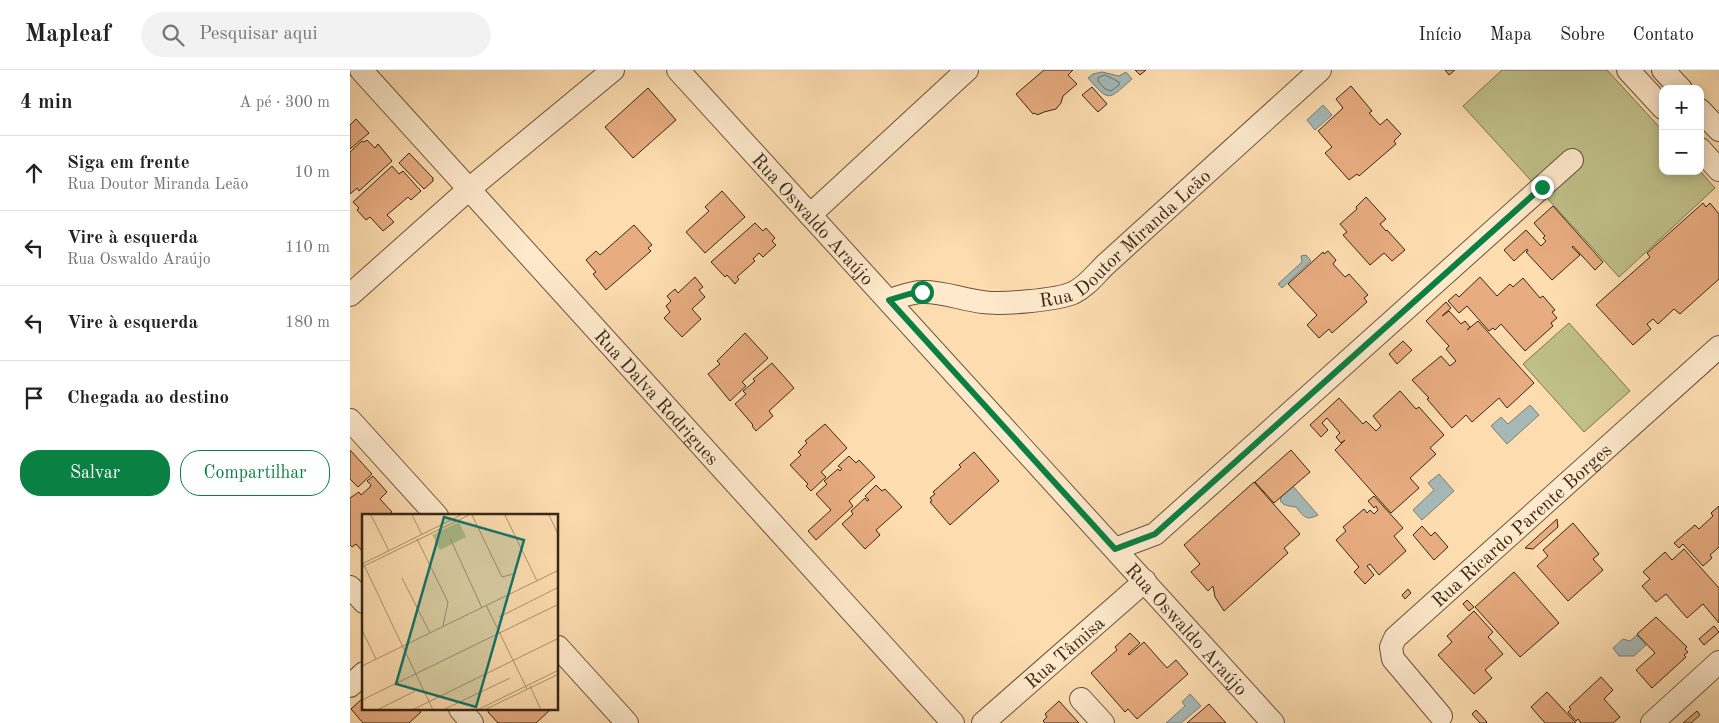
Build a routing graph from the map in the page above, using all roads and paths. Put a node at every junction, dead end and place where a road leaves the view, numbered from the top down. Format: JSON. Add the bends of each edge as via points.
{"nodes":[{"id":1,"x":361,"y":70,"type":"edge"},
{"id":2,"x":614,"y":70,"type":"edge"},
{"id":3,"x":678,"y":70,"type":"edge"},
{"id":4,"x":967,"y":70,"type":"edge"},
{"id":5,"x":1320,"y":70,"type":"edge"},
{"id":6,"x":1628,"y":70,"type":"edge"},
{"id":7,"x":1663,"y":70,"type":"edge"},
{"id":8,"x":1677,"y":85,"type":"edge"},
{"id":9,"x":1659,"y":104,"type":"edge"},
{"id":10,"x":1704,"y":114,"type":"edge"},
{"id":11,"x":1719,"y":130,"type":"edge"},
{"id":12,"x":1704,"y":153,"type":"edge"},
{"id":13,"x":1572,"y":160,"type":"dead end"},
{"id":14,"x":1719,"y":169,"type":"edge"},
{"id":15,"x":469,"y":189,"type":"junction"},
{"id":16,"x":810,"y":215,"type":"junction"},
{"id":17,"x":350,"y":295,"type":"edge"},
{"id":18,"x":889,"y":300,"type":"junction"},
{"id":19,"x":1719,"y":347,"type":"edge"},
{"id":20,"x":350,"y":420,"type":"edge"},
{"id":21,"x":435,"y":514,"type":"edge"},
{"id":22,"x":1115,"y":549,"type":"junction"},
{"id":23,"x":1145,"y":581,"type":"junction"},
{"id":24,"x":350,"y":587,"type":"edge"},
{"id":25,"x":362,"y":600,"type":"edge"},
{"id":26,"x":559,"y":648,"type":"edge"},
{"id":27,"x":1719,"y":662,"type":"edge"},
{"id":28,"x":362,"y":676,"type":"edge"},
{"id":29,"x":350,"y":686,"type":"edge"},
{"id":30,"x":1081,"y":699,"type":"dead end"},
{"id":31,"x":461,"y":710,"type":"edge"},
{"id":32,"x":1441,"y":716,"type":"dead end"},
{"id":33,"x":472,"y":723,"type":"edge"},
{"id":34,"x":627,"y":723,"type":"edge"},
{"id":35,"x":953,"y":723,"type":"edge"},
{"id":36,"x":983,"y":723,"type":"edge"},
{"id":37,"x":1103,"y":723,"type":"edge"},
{"id":38,"x":1273,"y":723,"type":"edge"},
{"id":39,"x":1652,"y":723,"type":"edge"}],
"edges":[{"from":1,"to":15,"type":"street","name":"Rua Dalva Rodrigues"},
{"from":2,"to":15,"type":"street"},
{"from":3,"to":16,"type":"street","name":"Rua Oswaldo Araújo"},
{"from":4,"to":16,"type":"street"},
{"from":5,"to":18,"type":"street","name":"Rua Doutor Miranda Leão","via":[[1073,293],[1012,302],[984,302],[922,292]]},
{"from":6,"to":9,"type":"street"},
{"from":7,"to":8,"type":"street"},
{"from":10,"to":11,"type":"street"},
{"from":12,"to":14,"type":"street"},
{"from":13,"to":22,"type":"street","via":[[1155,534]]},
{"from":15,"to":17,"type":"street"},
{"from":15,"to":35,"type":"street","name":"Rua Dalva Rodrigues"},
{"from":16,"to":18,"type":"street","name":"Rua Oswaldo Araújo"},
{"from":18,"to":22,"type":"street","name":"Rua Oswaldo Araújo"},
{"from":19,"to":32,"type":"street","name":"Rua Ricardo Parente Borges","via":[[1395,638],[1391,647],[1393,659]]},
{"from":20,"to":21,"type":"street"},
{"from":22,"to":23,"type":"street","name":"Rua Oswaldo Araújo"},
{"from":23,"to":36,"type":"street","name":"Rua Tâmisa"},
{"from":23,"to":38,"type":"street","name":"Rua Oswaldo Araújo"},
{"from":24,"to":25,"type":"street"},
{"from":26,"to":34,"type":"street"},
{"from":27,"to":39,"type":"street"},
{"from":28,"to":29,"type":"street"},
{"from":30,"to":37,"type":"street"},
{"from":31,"to":33,"type":"street"}]}
